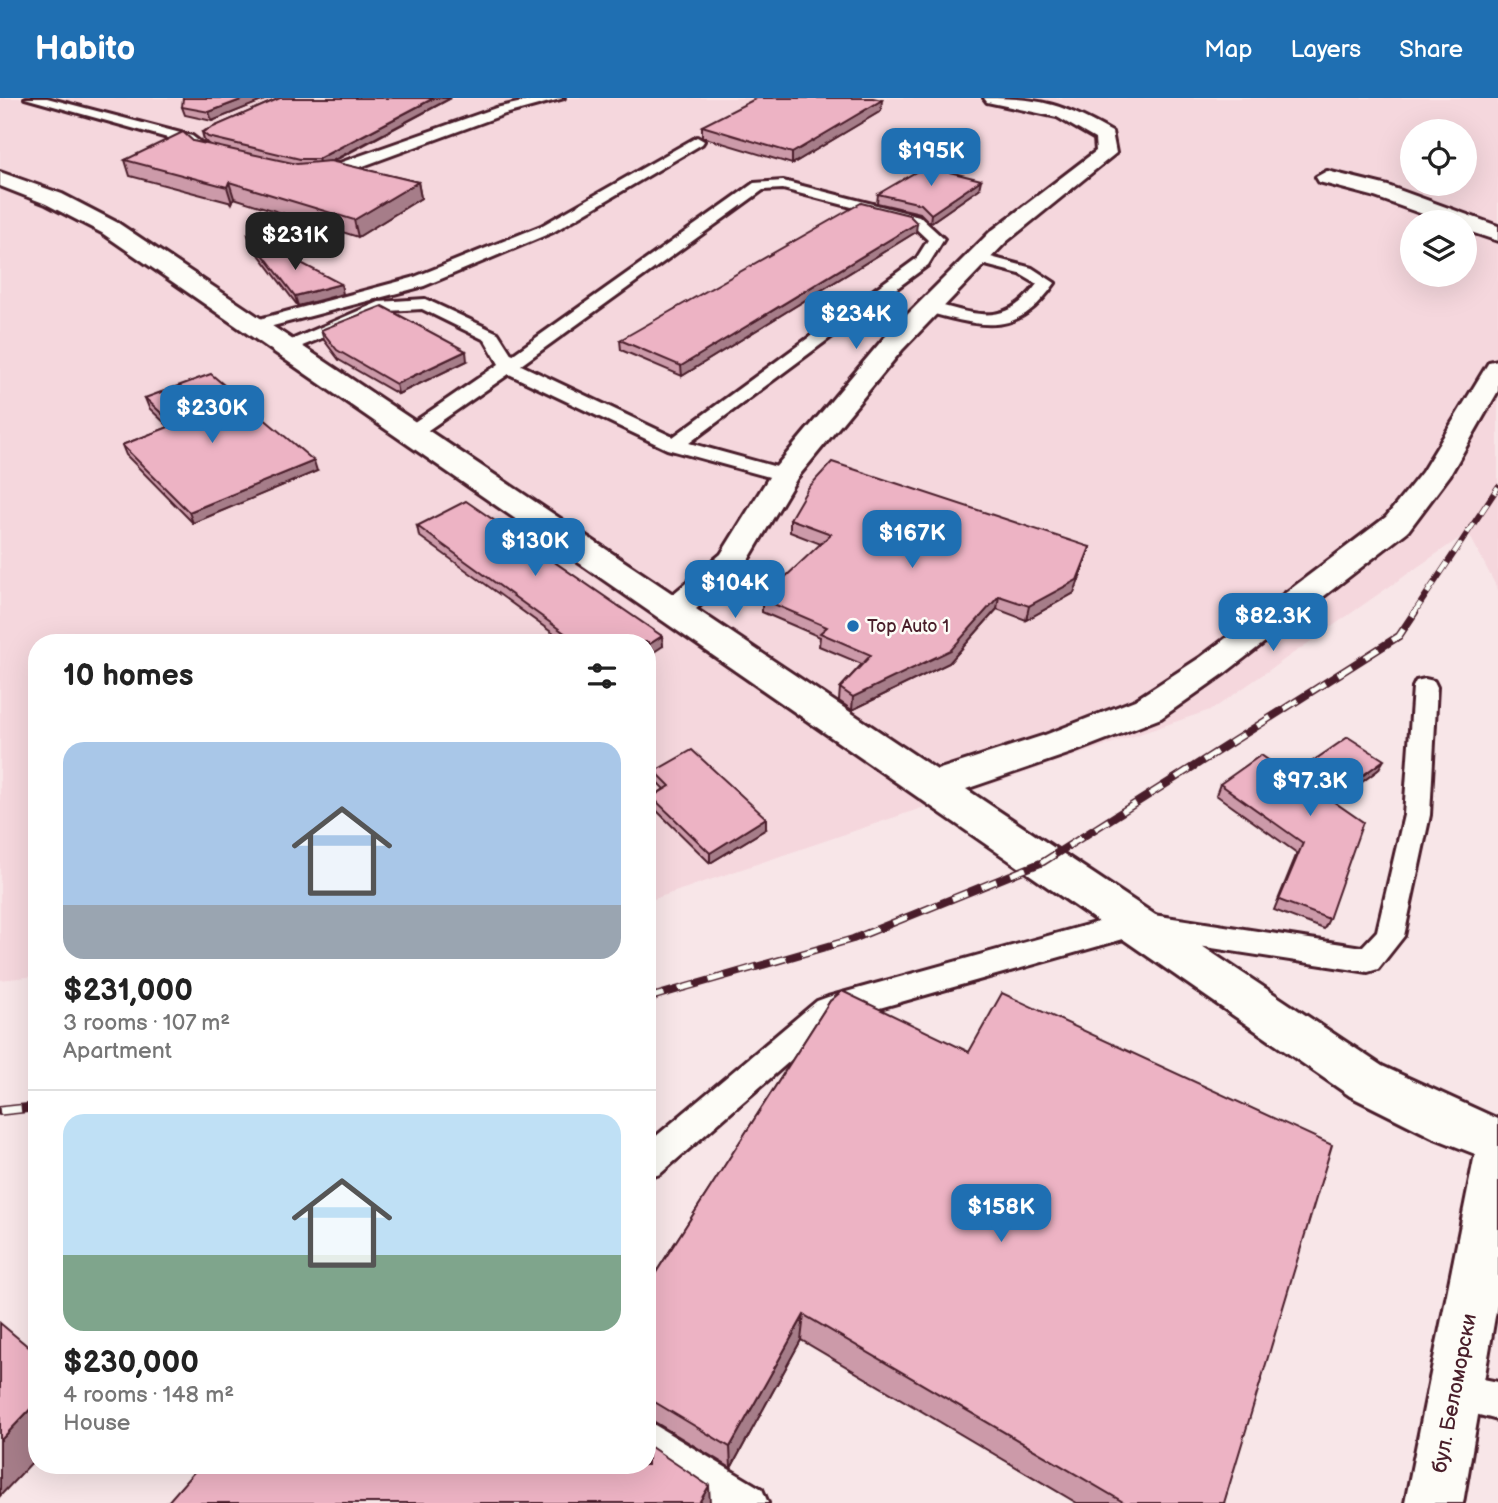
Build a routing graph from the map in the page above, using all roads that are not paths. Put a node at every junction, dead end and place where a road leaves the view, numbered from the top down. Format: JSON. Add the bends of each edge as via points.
{"nodes":[{"id":1,"x":32,"y":98,"type":"edge"},
{"id":2,"x":556,"y":98,"type":"edge"},
{"id":3,"x":994,"y":98,"type":"edge"},
{"id":4,"x":697,"y":141,"type":"dead end"},
{"id":5,"x":215,"y":154,"type":"edge"},
{"id":6,"x":302,"y":174,"type":"edge"},
{"id":7,"x":1327,"y":177,"type":"dead end"},
{"id":8,"x":0,"y":178,"type":"edge"},
{"id":9,"x":1498,"y":234,"type":"edge"},
{"id":10,"x":976,"y":258,"type":"junction"},
{"id":11,"x":929,"y":307,"type":"junction"},
{"id":12,"x":254,"y":326,"type":"junction"},
{"id":13,"x":284,"y":347,"type":"junction"},
{"id":14,"x":510,"y":367,"type":"junction"},
{"id":15,"x":1498,"y":368,"type":"edge"},
{"id":16,"x":411,"y":433,"type":"junction"},
{"id":17,"x":674,"y":445,"type":"junction"},
{"id":18,"x":784,"y":475,"type":"junction"},
{"id":19,"x":672,"y":611,"type":"junction"},
{"id":20,"x":1425,"y":687,"type":"dead end"},
{"id":21,"x":931,"y":786,"type":"junction"},
{"id":22,"x":1134,"y":925,"type":"junction"},
{"id":23,"x":1498,"y":1141,"type":"edge"},
{"id":24,"x":656,"y":1156,"type":"edge"},
{"id":25,"x":1498,"y":1159,"type":"edge"},
{"id":26,"x":1476,"y":1397,"type":"edge"},
{"id":27,"x":656,"y":1445,"type":"edge"},
{"id":28,"x":748,"y":1503,"type":"edge"},
{"id":29,"x":1434,"y":1503,"type":"edge"}],
"edges":[{"from":1,"to":5,"type":"lane","via":[[193,136],[203,151]]},
{"from":2,"to":6,"type":"lane","via":[[492,114],[340,170]]},
{"from":3,"to":10,"type":"street","via":[[1063,112],[1105,136],[1106,153]]},
{"from":4,"to":12,"type":"lane","via":[[547,229],[418,282]]},
{"from":7,"to":9,"type":"street"},
{"from":8,"to":12,"type":"street","via":[[110,228]]},
{"from":10,"to":11,"type":"street"},
{"from":10,"to":11,"type":"lane","via":[[1026,271],[1047,283],[1018,316],[993,323]]},
{"from":11,"to":18,"type":"street"},
{"from":12,"to":13,"type":"street"},
{"from":13,"to":14,"type":"lane","via":[[385,306],[425,304],[492,337]]},
{"from":13,"to":16,"type":"street"},
{"from":14,"to":16,"type":"lane"},
{"from":14,"to":17,"type":"lane"},
{"from":14,"to":17,"type":"lane","via":[[759,186],[783,185],[914,219],[936,239],[922,262]]},
{"from":15,"to":21,"type":"street","via":[[1435,475],[1397,524],[1213,665],[1148,709]]},
{"from":16,"to":19,"type":"street"},
{"from":17,"to":18,"type":"lane"},
{"from":18,"to":19,"type":"street","via":[[733,560]]},
{"from":19,"to":21,"type":"street"},
{"from":20,"to":22,"type":"lane","via":[[1417,815],[1390,936],[1368,960]]},
{"from":21,"to":22,"type":"street"},
{"from":22,"to":23,"type":"street","via":[[1366,1081]]},
{"from":22,"to":24,"type":"lane","via":[[828,1010]]},
{"from":25,"to":26,"type":"street","name":"бул. Беломорски"},
{"from":26,"to":29,"type":"street","name":"бул. Беломорски"},
{"from":27,"to":28,"type":"lane"}]}
